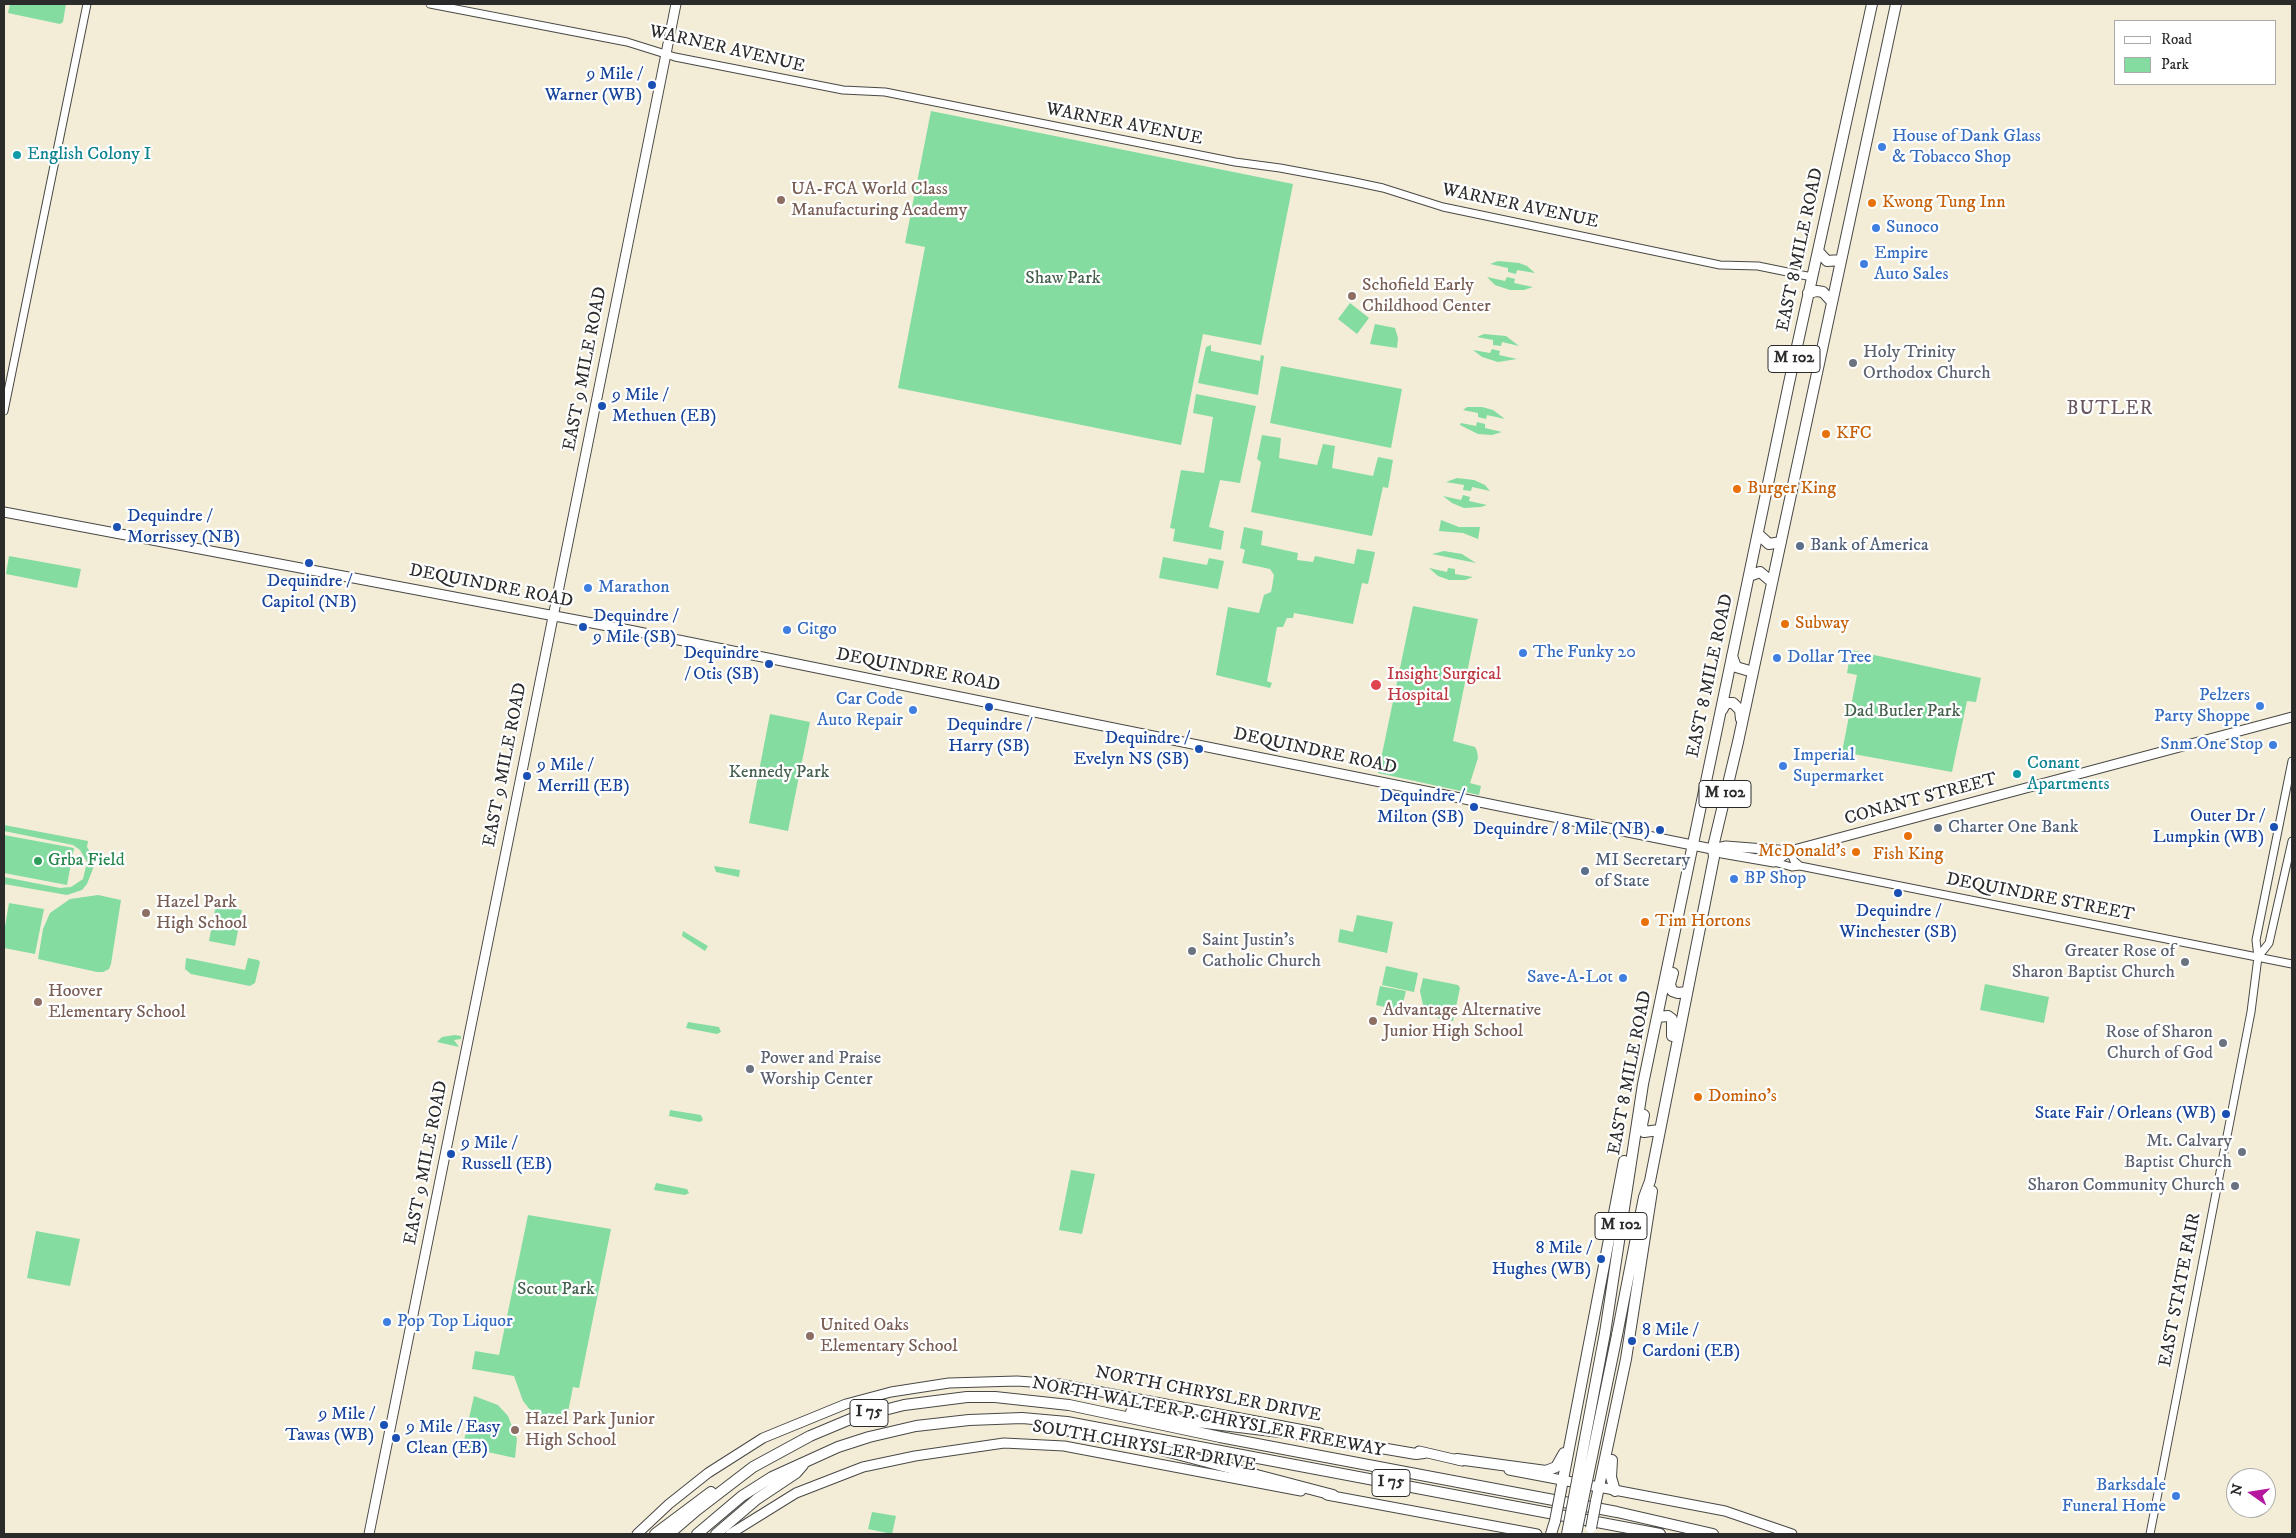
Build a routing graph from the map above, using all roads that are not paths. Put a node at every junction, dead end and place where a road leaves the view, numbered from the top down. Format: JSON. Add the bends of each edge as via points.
{"nodes":[{"id":1,"x":87,"y":4,"type":"edge"},
{"id":2,"x":430,"y":4,"type":"edge"},
{"id":3,"x":676,"y":4,"type":"edge"},
{"id":4,"x":1872,"y":4,"type":"edge"},
{"id":5,"x":1886,"y":4,"type":"edge"},
{"id":6,"x":1895,"y":7,"type":"edge"},
{"id":7,"x":666,"y":54,"type":"junction"},
{"id":8,"x":1818,"y":251,"type":"junction"},
{"id":9,"x":1841,"y":260,"type":"junction"},
{"id":10,"x":1812,"y":277,"type":"junction"},
{"id":11,"x":1808,"y":294,"type":"junction"},
{"id":12,"x":1832,"y":302,"type":"junction"},
{"id":13,"x":4,"y":411,"type":"edge"},
{"id":14,"x":4,"y":512,"type":"edge"},
{"id":15,"x":1758,"y":534,"type":"junction"},
{"id":16,"x":1781,"y":542,"type":"junction"},
{"id":17,"x":1749,"y":576,"type":"junction"},
{"id":18,"x":1772,"y":582,"type":"junction"},
{"id":19,"x":552,"y":614,"type":"junction"},
{"id":20,"x":1732,"y":655,"type":"junction"},
{"id":21,"x":1753,"y":672,"type":"junction"},
{"id":22,"x":2292,"y":717,"type":"edge"},
{"id":23,"x":1718,"y":721,"type":"junction"},
{"id":24,"x":1738,"y":739,"type":"junction"},
{"id":25,"x":2292,"y":761,"type":"edge"},
{"id":26,"x":2292,"y":841,"type":"edge"},
{"id":27,"x":1692,"y":845,"type":"junction"},
{"id":28,"x":1709,"y":848,"type":"junction"},
{"id":29,"x":1790,"y":851,"type":"junction"},
{"id":30,"x":1690,"y":857,"type":"junction"},
{"id":31,"x":1774,"y":862,"type":"junction"},
{"id":32,"x":1800,"y":866,"type":"junction"},
{"id":33,"x":2258,"y":957,"type":"junction"},
{"id":34,"x":2292,"y":964,"type":"edge"},
{"id":35,"x":1687,"y":992,"type":"junction"},
{"id":36,"x":1657,"y":1017,"type":"junction"},
{"id":37,"x":1648,"y":1060,"type":"junction"},
{"id":38,"x":1668,"y":1088,"type":"junction"},
{"id":39,"x":1636,"y":1120,"type":"junction"},
{"id":40,"x":1660,"y":1130,"type":"junction"},
{"id":41,"x":1650,"y":1180,"type":"junction"},
{"id":42,"x":1069,"y":1405,"type":"junction"},
{"id":43,"x":1615,"y":1417,"type":"junction"},
{"id":44,"x":1022,"y":1418,"type":"junction"},
{"id":45,"x":1574,"y":1426,"type":"junction"},
{"id":46,"x":1424,"y":1453,"type":"junction"},
{"id":47,"x":808,"y":1459,"type":"junction"},
{"id":48,"x":1457,"y":1459,"type":"junction"},
{"id":49,"x":753,"y":1467,"type":"junction"},
{"id":50,"x":1562,"y":1486,"type":"junction"},
{"id":51,"x":1600,"y":1488,"type":"junction"},
{"id":52,"x":1615,"y":1491,"type":"junction"},
{"id":53,"x":1333,"y":1495,"type":"junction"},
{"id":54,"x":1590,"y":1531,"type":"edge"},
{"id":55,"x":1524,"y":1533,"type":"edge"},
{"id":56,"x":370,"y":1534,"type":"edge"},
{"id":57,"x":637,"y":1534,"type":"edge"},
{"id":58,"x":655,"y":1534,"type":"edge"},
{"id":59,"x":669,"y":1534,"type":"edge"},
{"id":60,"x":697,"y":1534,"type":"edge"},
{"id":61,"x":716,"y":1534,"type":"edge"},
{"id":62,"x":730,"y":1534,"type":"edge"},
{"id":63,"x":1537,"y":1534,"type":"edge"},
{"id":64,"x":1551,"y":1534,"type":"edge"},
{"id":65,"x":1567,"y":1534,"type":"edge"},
{"id":66,"x":1576,"y":1534,"type":"edge"},
{"id":67,"x":1660,"y":1534,"type":"edge"},
{"id":68,"x":1712,"y":1534,"type":"edge"},
{"id":69,"x":1792,"y":1534,"type":"edge"},
{"id":70,"x":2150,"y":1534,"type":"edge"}],
"edges":[{"from":1,"to":13,"type":"street"},
{"from":2,"to":7,"type":"street","name":"WARNER AVENUE","via":[[627,42]]},
{"from":3,"to":7,"type":"main road","name":"EAST 9 MILE ROAD"},
{"from":4,"to":8,"type":"highway","name":"EAST 8 MILE ROAD","number":"M 102"},
{"from":5,"to":6,"type":"highway"},
{"from":6,"to":9,"type":"highway","number":"M 102"},
{"from":7,"to":10,"type":"street","name":"WARNER AVENUE","via":[[843,90],[885,92],[1383,188],[1443,207],[1720,265],[1758,266]]},
{"from":7,"to":19,"type":"main road","name":"EAST 9 MILE ROAD"},
{"from":8,"to":9,"type":"highway","via":[[1827,261]]},
{"from":8,"to":10,"type":"highway","name":"EAST 8 MILE ROAD","number":"M 102"},
{"from":9,"to":12,"type":"highway","number":"M 102"},
{"from":10,"to":11,"type":"highway","name":"EAST 8 MILE ROAD","number":"M 102"},
{"from":11,"to":12,"type":"highway","via":[[1823,292]]},
{"from":11,"to":15,"type":"highway","name":"EAST 8 MILE ROAD","number":"M 102"},
{"from":12,"to":16,"type":"highway","number":"M 102"},
{"from":14,"to":19,"type":"main road","name":"DEQUINDRE ROAD"},
{"from":15,"to":16,"type":"highway","via":[[1769,544]]},
{"from":15,"to":17,"type":"highway","name":"EAST 8 MILE ROAD","number":"M 102"},
{"from":16,"to":18,"type":"highway","number":"M 102"},
{"from":17,"to":18,"type":"highway","via":[[1760,572]]},
{"from":17,"to":20,"type":"highway","name":"EAST 8 MILE ROAD","number":"M 102"},
{"from":18,"to":21,"type":"highway","number":"M 102"},
{"from":19,"to":27,"type":"main road","name":"DEQUINDRE ROAD"},
{"from":19,"to":56,"type":"main road","name":"EAST 9 MILE ROAD"},
{"from":20,"to":21,"type":"highway","via":[[1736,667]]},
{"from":20,"to":23,"type":"highway","name":"EAST 8 MILE ROAD","number":"M 102"},
{"from":21,"to":24,"type":"highway","number":"M 102"},
{"from":22,"to":29,"type":"main road","name":"CONANT STREET"},
{"from":23,"to":24,"type":"highway","via":[[1724,705],[1730,702],[1737,705],[1741,715]]},
{"from":23,"to":27,"type":"highway","name":"EAST 8 MILE ROAD","number":"M 102"},
{"from":24,"to":28,"type":"highway","number":"M 102"},
{"from":25,"to":33,"type":"street","via":[[2256,940]]},
{"from":26,"to":33,"type":"street","via":[[2269,944]]},
{"from":27,"to":28,"type":"main road","name":"DEQUINDRE ROAD"},
{"from":27,"to":30,"type":"highway","name":"EAST 8 MILE ROAD","number":"M 102"},
{"from":28,"to":29,"type":"main road","name":"CONANT STREET"},
{"from":28,"to":31,"type":"main road"},
{"from":28,"to":35,"type":"highway","number":"M 102","via":[[1714,857]]},
{"from":29,"to":31,"type":"main road","name":"CONANT STREET"},
{"from":29,"to":32,"type":"street"},
{"from":30,"to":35,"type":"highway","via":[[1693,874],[1670,984],[1674,992]]},
{"from":30,"to":36,"type":"highway","name":"EAST 8 MILE ROAD","number":"M 102"},
{"from":31,"to":32,"type":"street","name":"DEQUINDRE STREET"},
{"from":32,"to":33,"type":"street","name":"DEQUINDRE STREET"},
{"from":33,"to":34,"type":"street","name":"DEQUINDRE STREET"},
{"from":33,"to":70,"type":"street","name":"EAST STATE FAIR"},
{"from":35,"to":38,"type":"highway","number":"M 102"},
{"from":36,"to":37,"type":"highway","name":"EAST 8 MILE ROAD","number":"M 102"},
{"from":36,"to":38,"type":"highway","via":[[1668,1016],[1674,1022],[1665,1068]]},
{"from":37,"to":39,"type":"highway","name":"EAST 8 MILE ROAD","number":"M 102"},
{"from":37,"to":40,"type":"highway","via":[[1651,1077],[1642,1127],[1646,1132]]},
{"from":38,"to":40,"type":"highway","number":"M 102"},
{"from":39,"to":45,"type":"highway","via":[[1629,1136],[1600,1278]]},
{"from":39,"to":65,"type":"highway","name":"EAST 8 MILE ROAD","number":"M 102","bridge":true,"via":[[1605,1333]]},
{"from":40,"to":41,"type":"highway","number":"M 102"},
{"from":41,"to":43,"type":"highway","via":[[1652,1191]]},
{"from":41,"to":66,"type":"highway","number":"M 102","bridge":true,"via":[[1644,1196]]},
{"from":42,"to":46,"type":"highway"},
{"from":42,"to":49,"type":"highway","name":"NORTH WALTER P. CHRYSLER FREEWAY","number":"I 75","via":[[995,1397],[904,1405],[852,1418]]},
{"from":42,"to":68,"type":"highway","name":"NORTH WALTER P. CHRYSLER FREEWAY","number":"I 75"},
{"from":43,"to":51,"type":"highway"},
{"from":43,"to":52,"type":"highway","via":[[1617,1426],[1610,1472]]},
{"from":44,"to":47,"type":"highway","number":"I 75","via":[[916,1426],[869,1437]]},
{"from":44,"to":53,"type":"highway","via":[[1044,1426],[1131,1442]]},
{"from":44,"to":67,"type":"highway","number":"I 75","via":[[1092,1426]]},
{"from":45,"to":48,"type":"highway","via":[[1560,1463],[1552,1470]]},
{"from":45,"to":50,"type":"highway"},
{"from":46,"to":48,"type":"main road","name":"NORTH CHRYSLER DRIVE"},
{"from":46,"to":57,"type":"main road","name":"NORTH CHRYSLER DRIVE","via":[[1076,1387],[1017,1381],[953,1382],[891,1392],[846,1404],[764,1438],[708,1473]]},
{"from":47,"to":60,"type":"highway","number":"I 75","via":[[742,1496]]},
{"from":47,"to":61,"type":"highway","via":[[796,1473],[757,1499]]},
{"from":48,"to":50,"type":"main road","name":"NORTH CHRYSLER DRIVE"},
{"from":49,"to":58,"type":"highway","via":[[696,1501]]},
{"from":49,"to":59,"type":"highway","name":"NORTH WALTER P. CHRYSLER FREEWAY","number":"I 75"},
{"from":50,"to":51,"type":"main road","name":"NORTH CHRYSLER DRIVE"},
{"from":50,"to":64,"type":"highway","bridge":true},
{"from":51,"to":52,"type":"main road","name":"NORTH CHRYSLER DRIVE"},
{"from":51,"to":54,"type":"highway","bridge":true},
{"from":52,"to":69,"type":"main road","name":"NORTH CHRYSLER DRIVE","via":[[1724,1511]]},
{"from":53,"to":55,"type":"main road","name":"SOUTH CHRYSLER DRIVE"},
{"from":53,"to":62,"type":"main road","name":"SOUTH CHRYSLER DRIVE","via":[[1064,1446],[1004,1443],[863,1467],[796,1494]]},
{"from":55,"to":63,"type":"main road","name":"SOUTH CHRYSLER DRIVE"}]}
